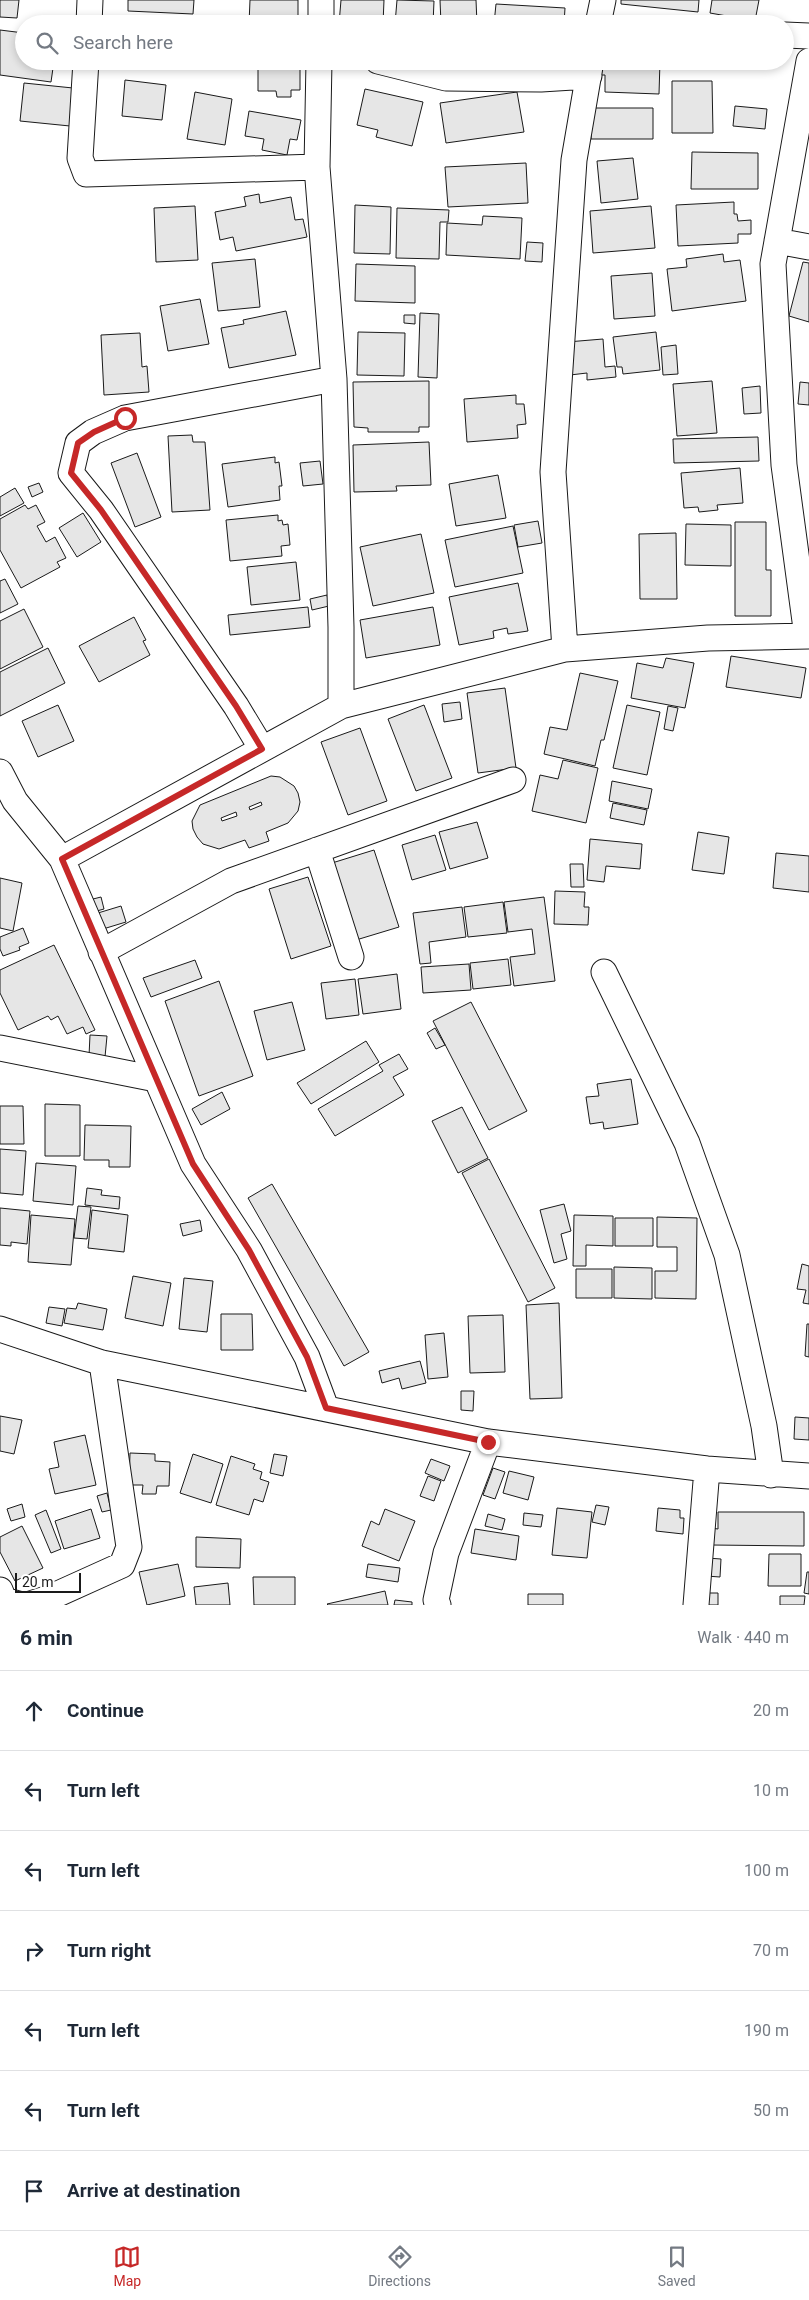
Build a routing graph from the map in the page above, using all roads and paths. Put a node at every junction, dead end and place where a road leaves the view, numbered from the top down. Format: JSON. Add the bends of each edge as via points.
{"nodes":[{"id":1,"x":90,"y":0,"type":"edge"},
{"id":2,"x":321,"y":0,"type":"edge"},
{"id":3,"x":603,"y":0,"type":"edge"},
{"id":4,"x":89,"y":15,"type":"edge"},
{"id":5,"x":321,"y":15,"type":"edge"},
{"id":6,"x":600,"y":15,"type":"edge"},
{"id":7,"x":794,"y":35,"type":"edge"},
{"id":8,"x":809,"y":36,"type":"edge"},
{"id":9,"x":809,"y":61,"type":"edge"},
{"id":10,"x":85,"y":70,"type":"edge"},
{"id":11,"x":319,"y":70,"type":"edge"},
{"id":12,"x":414,"y":70,"type":"edge"},
{"id":13,"x":581,"y":70,"type":"edge"},
{"id":14,"x":590,"y":70,"type":"edge"},
{"id":15,"x":317,"y":166,"type":"junction"},
{"id":16,"x":777,"y":241,"type":"junction"},
{"id":17,"x":809,"y":247,"type":"edge"},
{"id":18,"x":334,"y":379,"type":"junction"},
{"id":19,"x":808,"y":636,"type":"edge"},
{"id":20,"x":565,"y":649,"type":"junction"},
{"id":21,"x":341,"y":706,"type":"junction"},
{"id":22,"x":262,"y":749,"type":"junction"},
{"id":23,"x":0,"y":772,"type":"edge"},
{"id":24,"x":513,"y":780,"type":"dead end"},
{"id":25,"x":8,"y":799,"type":"edge"},
{"id":26,"x":317,"y":850,"type":"junction"},
{"id":27,"x":62,"y":859,"type":"junction"},
{"id":28,"x":101,"y":952,"type":"junction"},
{"id":29,"x":351,"y":957,"type":"dead end"},
{"id":30,"x":604,"y":972,"type":"dead end"},
{"id":31,"x":0,"y":1048,"type":"edge"},
{"id":32,"x":156,"y":1079,"type":"junction"},
{"id":33,"x":0,"y":1329,"type":"edge"},
{"id":34,"x":102,"y":1363,"type":"junction"},
{"id":35,"x":326,"y":1408,"type":"junction"},
{"id":36,"x":488,"y":1442,"type":"junction"},
{"id":37,"x":707,"y":1470,"type":"junction"},
{"id":38,"x":771,"y":1475,"type":"junction"},
{"id":39,"x":809,"y":1476,"type":"edge"},
{"id":40,"x":0,"y":1590,"type":"edge"},
{"id":41,"x":22,"y":1605,"type":"edge"},
{"id":42,"x":27,"y":1605,"type":"edge"},
{"id":43,"x":438,"y":1605,"type":"edge"},
{"id":44,"x":696,"y":1605,"type":"edge"}],
"edges":[{"from":1,"to":4,"type":"street"},
{"from":2,"to":5,"type":"street"},
{"from":3,"to":6,"type":"street"},
{"from":7,"to":8,"type":"street"},
{"from":9,"to":16,"type":"street"},
{"from":10,"to":15,"type":"street","via":[[80,158],[86,174]]},
{"from":11,"to":15,"type":"street"},
{"from":12,"to":13,"type":"street","via":[[446,78],[540,79]]},
{"from":14,"to":20,"type":"street","via":[[574,160],[553,472]]},
{"from":15,"to":18,"type":"street"},
{"from":16,"to":17,"type":"street"},
{"from":16,"to":19,"type":"street","via":[[773,264],[784,465]]},
{"from":18,"to":21,"type":"street"},
{"from":18,"to":22,"type":"street","via":[[125,418],[78,443],[71,473],[101,510]]},
{"from":19,"to":20,"type":"street","via":[[708,638]]},
{"from":20,"to":21,"type":"street"},
{"from":21,"to":22,"type":"street"},
{"from":22,"to":27,"type":"street"},
{"from":23,"to":25,"type":"street"},
{"from":24,"to":26,"type":"street"},
{"from":25,"to":27,"type":"street"},
{"from":26,"to":28,"type":"street","via":[[231,881]]},
{"from":26,"to":29,"type":"street"},
{"from":27,"to":28,"type":"street"},
{"from":28,"to":32,"type":"street"},
{"from":30,"to":38,"type":"street","via":[[687,1143],[727,1255],[764,1426]]},
{"from":31,"to":32,"type":"street"},
{"from":32,"to":35,"type":"street","via":[[193,1164],[249,1250],[307,1357]]},
{"from":33,"to":34,"type":"street"},
{"from":34,"to":35,"type":"street"},
{"from":34,"to":42,"type":"street","via":[[129,1546],[122,1564]]},
{"from":35,"to":36,"type":"street"},
{"from":36,"to":37,"type":"street"},
{"from":36,"to":43,"type":"street","via":[[446,1553],[436,1600]]},
{"from":37,"to":38,"type":"street"},
{"from":37,"to":44,"type":"street"},
{"from":38,"to":39,"type":"street"},
{"from":40,"to":41,"type":"street","via":[[4,1600]]}]}
